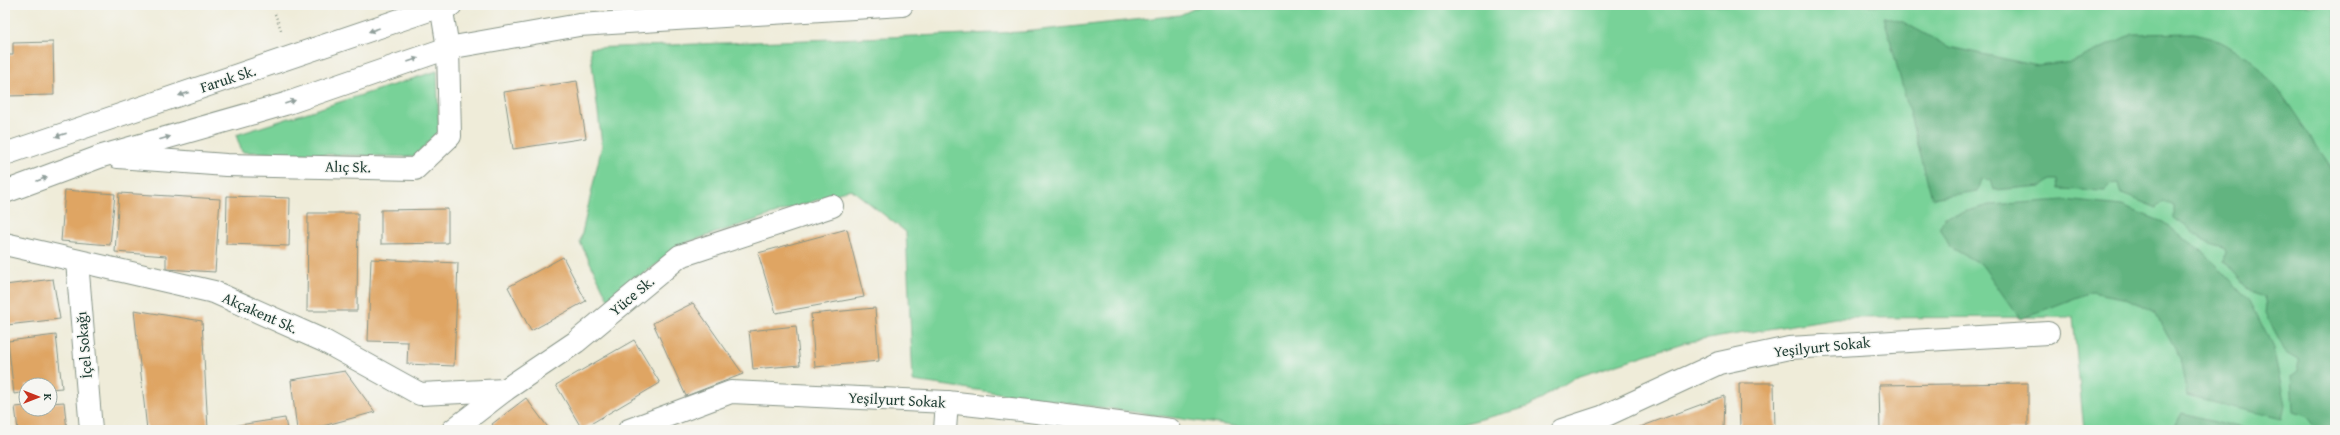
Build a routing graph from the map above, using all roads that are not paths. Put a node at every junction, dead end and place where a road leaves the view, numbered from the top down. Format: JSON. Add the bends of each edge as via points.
{"nodes":[{"id":1,"x":444,"y":5,"type":"edge"},
{"id":2,"x":902,"y":5,"type":"edge"},
{"id":3,"x":448,"y":48,"type":"junction"},
{"id":4,"x":5,"y":154,"type":"edge"},
{"id":5,"x":102,"y":156,"type":"junction"},
{"id":6,"x":5,"y":192,"type":"edge"},
{"id":7,"x":832,"y":206,"type":"dead end"},
{"id":8,"x":5,"y":244,"type":"edge"},
{"id":9,"x":77,"y":261,"type":"junction"},
{"id":10,"x":2048,"y":333,"type":"dead end"},
{"id":11,"x":505,"y":390,"type":"junction"},
{"id":12,"x":947,"y":402,"type":"junction"},
{"id":13,"x":91,"y":430,"type":"edge"},
{"id":14,"x":453,"y":430,"type":"edge"},
{"id":15,"x":629,"y":430,"type":"edge"},
{"id":16,"x":945,"y":430,"type":"edge"},
{"id":17,"x":1170,"y":430,"type":"edge"},
{"id":18,"x":1562,"y":430,"type":"edge"}],
"edges":[{"from":1,"to":3,"type":"street","name":"Alıç Sk."},
{"from":1,"to":4,"type":"street","name":"Faruk Sk.","one_way":true},
{"from":2,"to":3,"type":"street","via":[[579,25]]},
{"from":5,"to":3,"type":"street","one_way":true,"via":[[285,104]]},
{"from":3,"to":5,"type":"street","name":"Alıç Sk.","via":[[450,136],[415,169],[226,165]]},
{"from":6,"to":5,"type":"street","one_way":true},
{"from":7,"to":11,"type":"street","name":"Yüce Sk.","via":[[680,256],[576,342]]},
{"from":8,"to":9,"type":"street","name":"Akçakent Sk."},
{"from":9,"to":11,"type":"street","name":"Akçakent Sk.","via":[[214,292],[324,341],[420,394]]},
{"from":9,"to":13,"type":"street","name":"İçel Sokağı"},
{"from":10,"to":18,"type":"street","name":"Yeşilyurt Sokak","via":[[1789,348],[1719,363],[1602,417]]},
{"from":11,"to":14,"type":"street","name":"Yüce Sk."},
{"from":12,"to":15,"type":"street","name":"Yeşilyurt Sokak","via":[[731,392]]},
{"from":12,"to":16,"type":"street"},
{"from":12,"to":17,"type":"street","name":"Yeşilyurt Sokak"}]}
